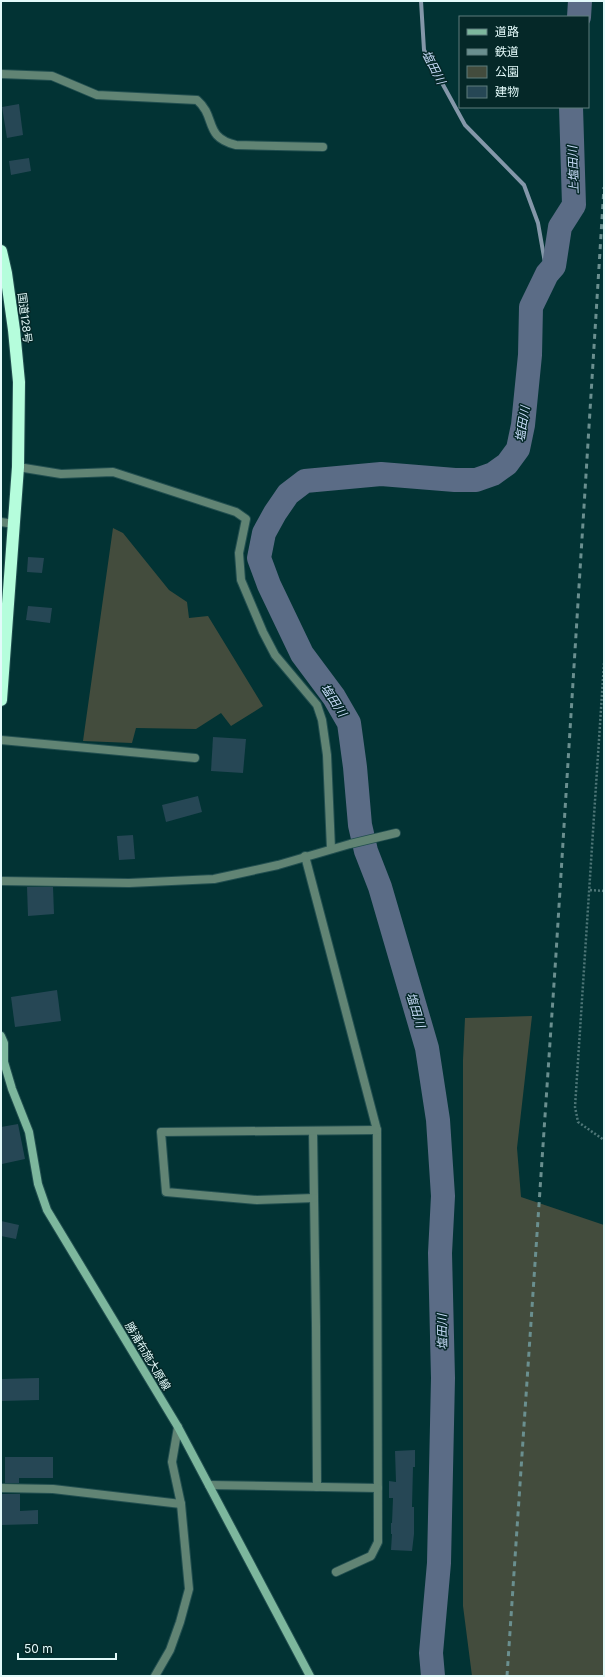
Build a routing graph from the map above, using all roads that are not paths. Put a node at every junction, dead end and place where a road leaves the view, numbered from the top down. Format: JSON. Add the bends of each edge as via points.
{"nodes":[{"id":1,"x":1,"y":74,"type":"edge"},
{"id":2,"x":323,"y":147,"type":"dead end"},
{"id":3,"x":1,"y":251,"type":"edge"},
{"id":4,"x":18,"y":467,"type":"junction"},
{"id":5,"x":1,"y":522,"type":"edge"},
{"id":6,"x":14,"y":524,"type":"junction"},
{"id":7,"x":1,"y":700,"type":"edge"},
{"id":8,"x":1,"y":740,"type":"edge"},
{"id":9,"x":195,"y":758,"type":"dead end"},
{"id":10,"x":396,"y":833,"type":"dead end"},
{"id":11,"x":331,"y":849,"type":"junction"},
{"id":12,"x":305,"y":856,"type":"junction"},
{"id":13,"x":1,"y":881,"type":"edge"},
{"id":14,"x":1,"y":1036,"type":"edge"},
{"id":15,"x":377,"y":1130,"type":"junction"},
{"id":16,"x":313,"y":1131,"type":"junction"},
{"id":17,"x":314,"y":1198,"type":"junction"},
{"id":18,"x":178,"y":1427,"type":"junction"},
{"id":19,"x":209,"y":1485,"type":"junction"},
{"id":20,"x":317,"y":1487,"type":"junction"},
{"id":21,"x":1,"y":1488,"type":"edge"},
{"id":22,"x":378,"y":1488,"type":"junction"},
{"id":23,"x":181,"y":1504,"type":"junction"},
{"id":24,"x":336,"y":1572,"type":"dead end"},
{"id":25,"x":156,"y":1676,"type":"edge"},
{"id":26,"x":310,"y":1676,"type":"edge"}],
"edges":[{"from":1,"to":2,"type":"street","via":[[52,76],[97,95],[197,100],[214,132],[222,140],[230,143]]},
{"from":3,"to":4,"type":"highway","name":"国道128号","via":[[19,382]]},
{"from":4,"to":6,"type":"highway","name":"国道128号"},
{"from":4,"to":11,"type":"street","via":[[61,474],[113,472],[236,512],[246,519],[239,553],[241,580],[275,655],[317,704],[322,720]]},
{"from":5,"to":6,"type":"street"},
{"from":6,"to":7,"type":"highway","name":"国道128号"},
{"from":8,"to":9,"type":"street"},
{"from":10,"to":11,"type":"street"},
{"from":11,"to":12,"type":"street"},
{"from":12,"to":13,"type":"street","via":[[278,865],[214,879],[129,883]]},
{"from":12,"to":15,"type":"street"},
{"from":14,"to":18,"type":"main road","name":"勝浦布施大原線","via":[[4,1043],[4,1062],[29,1132],[38,1184],[47,1210]]},
{"from":15,"to":16,"type":"street"},
{"from":15,"to":22,"type":"street"},
{"from":16,"to":17,"type":"street"},
{"from":16,"to":17,"type":"street","via":[[161,1132],[166,1192],[257,1200]]},
{"from":17,"to":20,"type":"street"},
{"from":18,"to":19,"type":"main road","name":"勝浦布施大原線"},
{"from":18,"to":23,"type":"street","via":[[172,1462]]},
{"from":19,"to":20,"type":"street"},
{"from":19,"to":26,"type":"main road","name":"勝浦布施大原線"},
{"from":20,"to":22,"type":"street"},
{"from":21,"to":23,"type":"street","via":[[53,1489]]},
{"from":22,"to":24,"type":"street","via":[[378,1542],[371,1556]]},
{"from":23,"to":25,"type":"street","via":[[189,1589],[170,1650]]}]}
